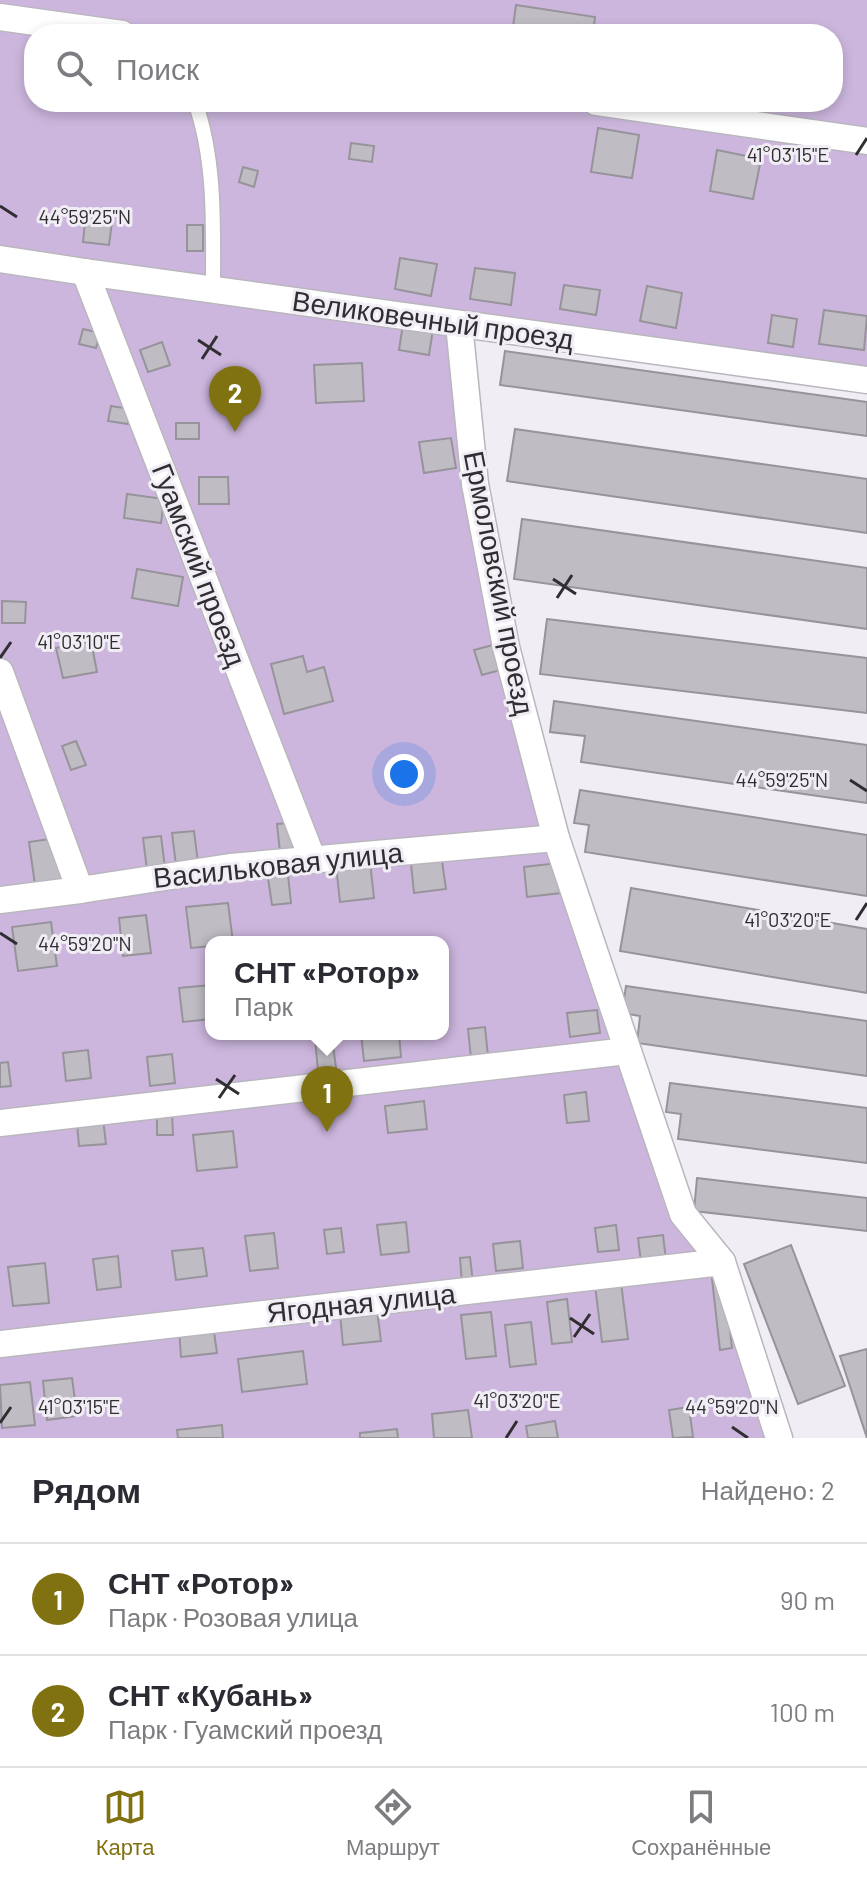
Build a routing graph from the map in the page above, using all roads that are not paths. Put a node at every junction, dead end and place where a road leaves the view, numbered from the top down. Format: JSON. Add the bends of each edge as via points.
{"nodes":[{"id":1,"x":0,"y":17,"type":"edge"},
{"id":2,"x":50,"y":24,"type":"edge"},
{"id":3,"x":198,"y":112,"type":"edge"},
{"id":4,"x":665,"y":112,"type":"edge"},
{"id":5,"x":867,"y":141,"type":"edge"},
{"id":6,"x":0,"y":259,"type":"edge"},
{"id":7,"x":85,"y":272,"type":"junction"},
{"id":8,"x":213,"y":290,"type":"junction"},
{"id":9,"x":459,"y":324,"type":"junction"},
{"id":10,"x":867,"y":380,"type":"edge"},
{"id":11,"x":0,"y":672,"type":"edge"},
{"id":12,"x":556,"y":838,"type":"junction"},
{"id":13,"x":312,"y":858,"type":"junction"},
{"id":14,"x":80,"y":890,"type":"junction"},
{"id":15,"x":0,"y":900,"type":"edge"},
{"id":16,"x":627,"y":1051,"type":"junction"},
{"id":17,"x":0,"y":1123,"type":"edge"},
{"id":18,"x":722,"y":1262,"type":"junction"},
{"id":19,"x":0,"y":1344,"type":"edge"},
{"id":20,"x":779,"y":1438,"type":"edge"}],
"edges":[{"from":1,"to":2,"type":"street"},
{"from":3,"to":8,"type":"lane","via":[[211,184]]},
{"from":4,"to":5,"type":"street"},
{"from":6,"to":7,"type":"street","name":"Великовечный проезд"},
{"from":7,"to":8,"type":"street","name":"Великовечный проезд"},
{"from":7,"to":13,"type":"street","name":"Гуамский проезд"},
{"from":8,"to":9,"type":"street","name":"Великовечный проезд"},
{"from":9,"to":10,"type":"street","name":"Великовечный проезд"},
{"from":9,"to":12,"type":"street","name":"Ермоловский проезд","via":[[475,484],[506,647]]},
{"from":11,"to":14,"type":"street"},
{"from":12,"to":13,"type":"street","name":"Васильковая улица"},
{"from":12,"to":16,"type":"street","name":"Ермоловский проезд"},
{"from":13,"to":14,"type":"street","name":"Васильковая улица"},
{"from":14,"to":15,"type":"street","name":"Васильковая улица"},
{"from":16,"to":17,"type":"street"},
{"from":16,"to":18,"type":"street","name":"Ермоловский проезд","via":[[683,1214]]},
{"from":18,"to":19,"type":"street","name":"Ягодная улица"},
{"from":18,"to":20,"type":"street"}]}
